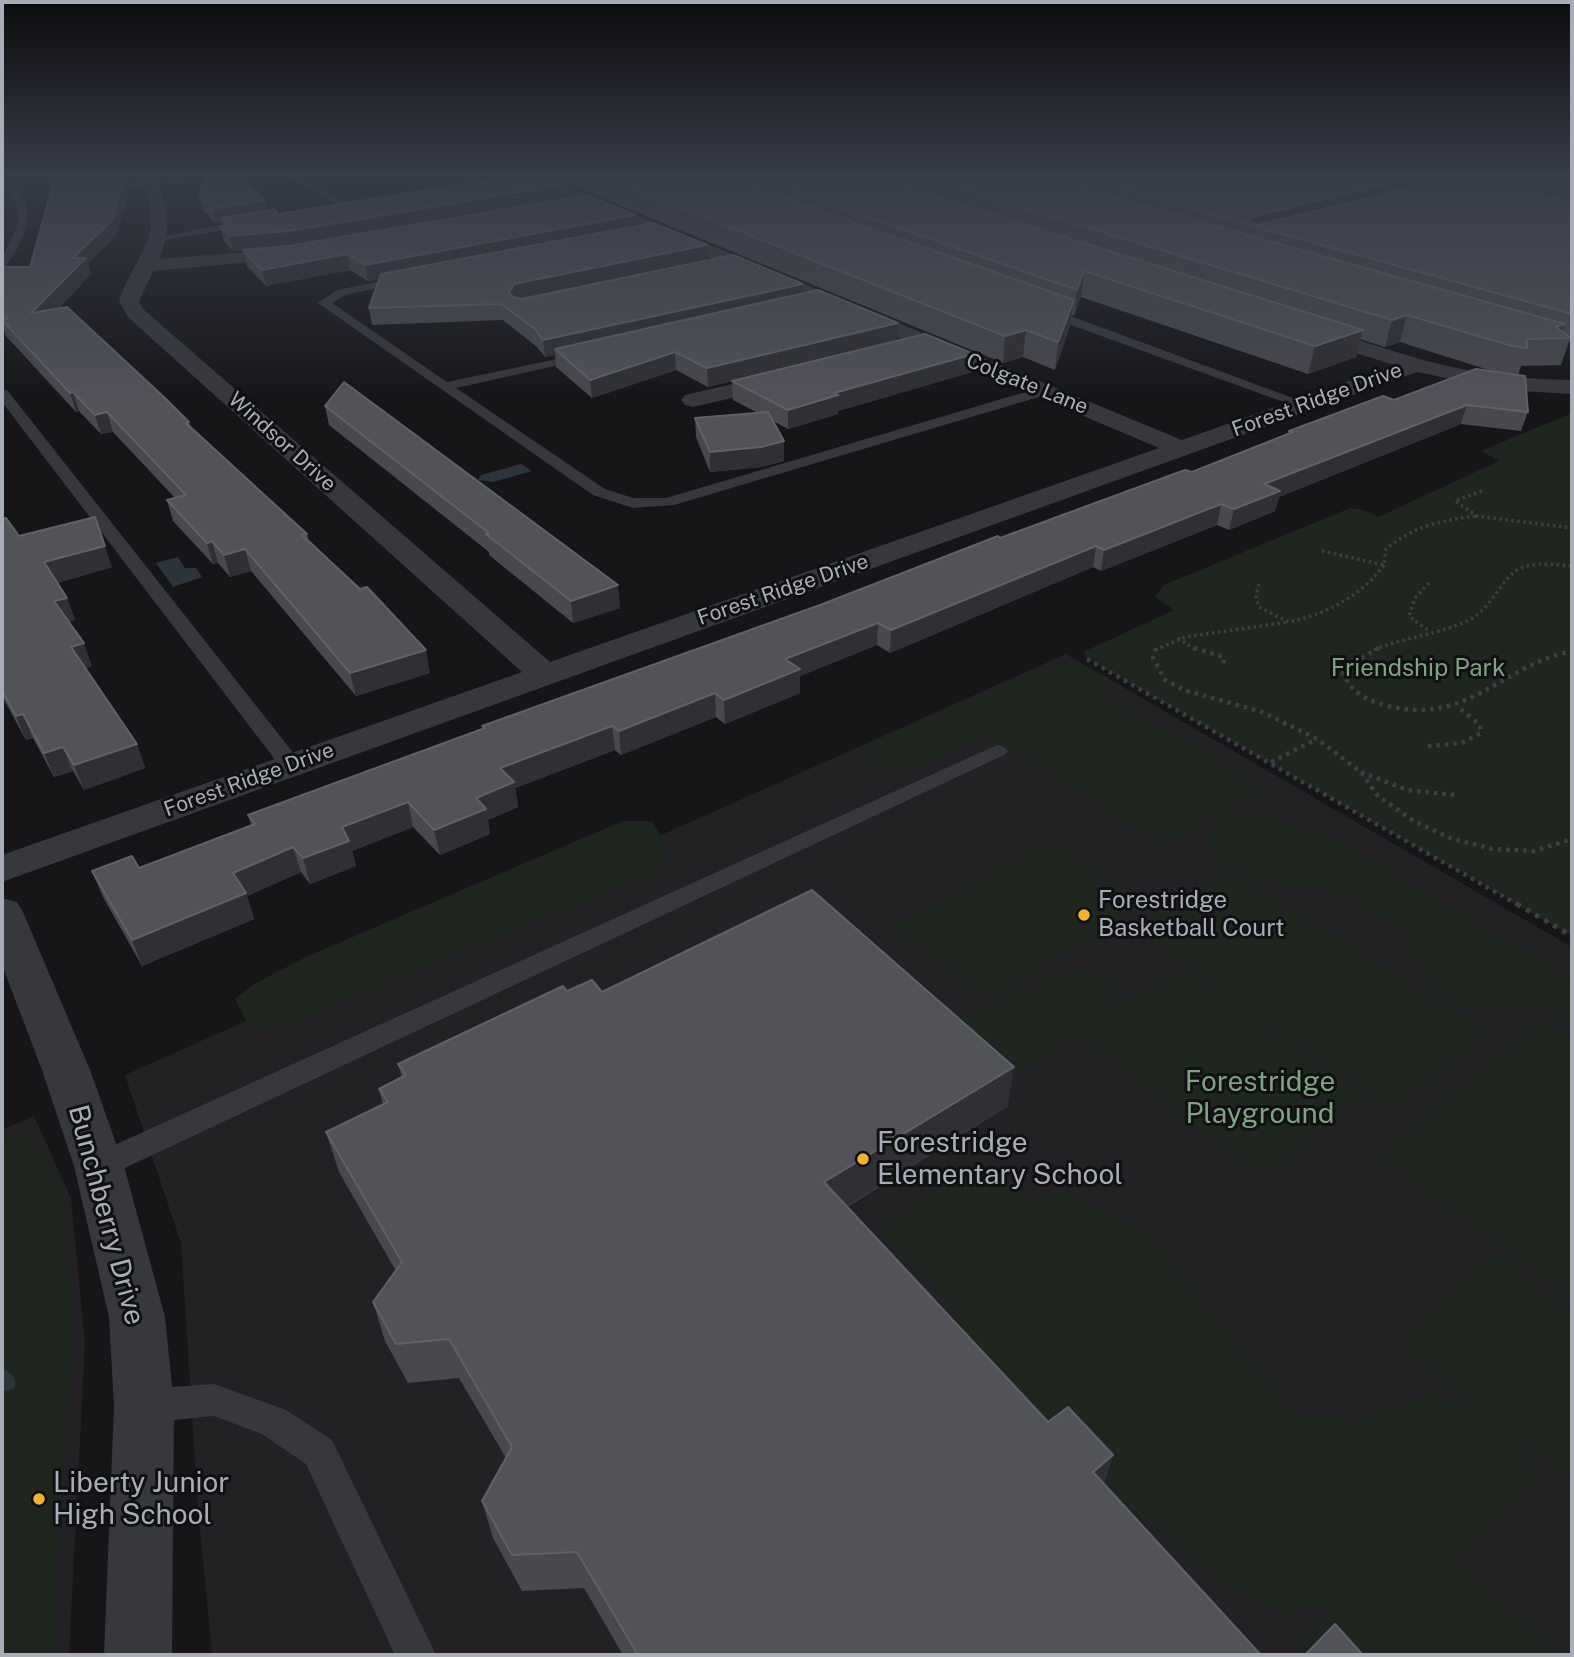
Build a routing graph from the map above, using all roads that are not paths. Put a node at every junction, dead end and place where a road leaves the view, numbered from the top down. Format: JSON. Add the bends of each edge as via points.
{"nodes":[{"id":1,"x":153,"y":251,"type":"edge"},
{"id":2,"x":305,"y":251,"type":"edge"},
{"id":3,"x":710,"y":251,"type":"edge"},
{"id":4,"x":736,"y":262,"type":"junction"},
{"id":5,"x":147,"y":266,"type":"junction"},
{"id":6,"x":698,"y":270,"type":"edge"},
{"id":7,"x":412,"y":278,"type":"edge"},
{"id":8,"x":825,"y":299,"type":"junction"},
{"id":9,"x":797,"y":306,"type":"edge"},
{"id":10,"x":1033,"y":306,"type":"edge"},
{"id":11,"x":1294,"y":328,"type":"edge"},
{"id":12,"x":925,"y":342,"type":"junction"},
{"id":13,"x":887,"y":352,"type":"edge"},
{"id":14,"x":594,"y":353,"type":"edge"},
{"id":15,"x":1413,"y":366,"type":"junction"},
{"id":16,"x":799,"y":375,"type":"edge"},
{"id":17,"x":445,"y":387,"type":"junction"},
{"id":18,"x":1572,"y":387,"type":"edge"},
{"id":19,"x":1044,"y":391,"type":"junction"},
{"id":20,"x":2,"y":393,"type":"edge"},
{"id":21,"x":693,"y":400,"type":"dead end"},
{"id":22,"x":1306,"y":405,"type":"junction"},
{"id":23,"x":1181,"y":448,"type":"junction"},
{"id":24,"x":544,"y":674,"type":"junction"},
{"id":25,"x":997,"y":751,"type":"dead end"},
{"id":26,"x":291,"y":765,"type":"junction"},
{"id":27,"x":2,"y":869,"type":"edge"},
{"id":28,"x":2,"y":912,"type":"edge"},
{"id":29,"x":99,"y":1166,"type":"junction"},
{"id":30,"x":144,"y":1406,"type":"junction"},
{"id":31,"x":138,"y":1655,"type":"edge"},
{"id":32,"x":416,"y":1655,"type":"edge"}],
"edges":[{"from":1,"to":5,"type":"street","name":"Windsor Drive"},
{"from":2,"to":5,"type":"street"},
{"from":3,"to":4,"type":"street","name":"Colgate Lane"},
{"from":4,"to":6,"type":"street"},
{"from":4,"to":8,"type":"street","name":"Colgate Lane"},
{"from":5,"to":24,"type":"street","name":"Windsor Drive","via":[[131,292],[129,302],[136,314]]},
{"from":7,"to":17,"type":"lane","via":[[341,292],[324,303]]},
{"from":8,"to":9,"type":"lane"},
{"from":8,"to":12,"type":"street","name":"Colgate Lane"},
{"from":10,"to":22,"type":"lane"},
{"from":11,"to":15,"type":"street"},
{"from":12,"to":13,"type":"street"},
{"from":12,"to":19,"type":"street","name":"Colgate Lane"},
{"from":14,"to":17,"type":"lane"},
{"from":15,"to":18,"type":"street","name":"Forest Ridge Drive","via":[[1509,385]]},
{"from":15,"to":22,"type":"street","name":"Forest Ridge Drive"},
{"from":16,"to":21,"type":"street"},
{"from":17,"to":19,"type":"lane","via":[[599,492],[639,505],[668,502]]},
{"from":19,"to":23,"type":"street","name":"Colgate Lane"},
{"from":20,"to":26,"type":"lane"},
{"from":22,"to":23,"type":"street","name":"Forest Ridge Drive"},
{"from":23,"to":24,"type":"street","name":"Forest Ridge Drive"},
{"from":24,"to":26,"type":"street","name":"Forest Ridge Drive"},
{"from":25,"to":29,"type":"lane"},
{"from":26,"to":27,"type":"street","name":"Forest Ridge Drive"},
{"from":28,"to":29,"type":"street","name":"Bunchberry Drive"},
{"from":29,"to":30,"type":"street","name":"Bunchberry Drive","via":[[137,1318]]},
{"from":30,"to":31,"type":"street","name":"Bunchberry Drive"},
{"from":30,"to":32,"type":"lane","via":[[214,1400],[274,1422],[319,1452]]}]}
